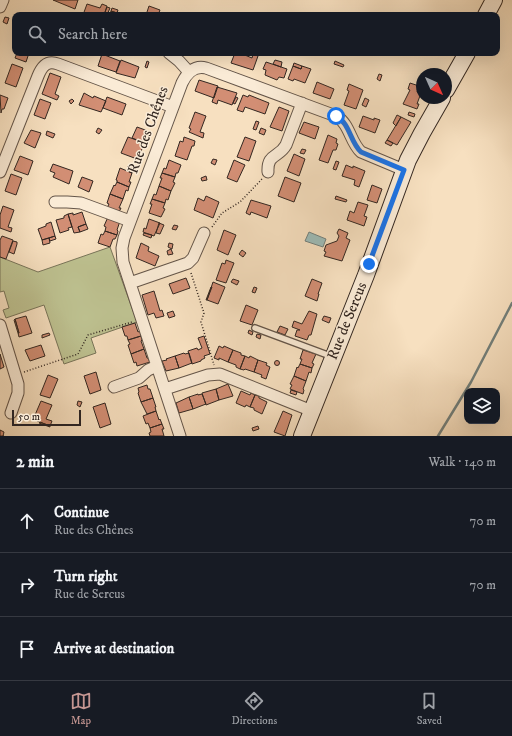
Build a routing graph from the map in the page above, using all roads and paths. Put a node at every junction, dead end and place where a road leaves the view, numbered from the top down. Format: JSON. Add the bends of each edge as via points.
{"nodes":[{"id":1,"x":3,"y":0,"type":"edge"},
{"id":2,"x":494,"y":0,"type":"edge"},
{"id":3,"x":0,"y":7,"type":"edge"},
{"id":4,"x":488,"y":12,"type":"edge"},
{"id":5,"x":173,"y":56,"type":"edge"},
{"id":6,"x":465,"y":56,"type":"edge"},
{"id":7,"x":48,"y":58,"type":"edge"},
{"id":8,"x":189,"y":72,"type":"junction"},
{"id":9,"x":452,"y":79,"type":"edge"},
{"id":10,"x":302,"y":103,"type":"junction"},
{"id":11,"x":438,"y":104,"type":"edge"},
{"id":12,"x":173,"y":108,"type":"junction"},
{"id":13,"x":404,"y":170,"type":"junction"},
{"id":14,"x":0,"y":172,"type":"edge"},
{"id":15,"x":268,"y":172,"type":"joint"},
{"id":16,"x":55,"y":202,"type":"dead end"},
{"id":17,"x":130,"y":221,"type":"junction"},
{"id":18,"x":204,"y":233,"type":"joint"},
{"id":19,"x":188,"y":264,"type":"junction"},
{"id":20,"x":130,"y":283,"type":"junction"},
{"id":21,"x":142,"y":319,"type":"junction"},
{"id":22,"x":255,"y":328,"type":"dead end"},
{"id":23,"x":1,"y":330,"type":"edge"},
{"id":24,"x":333,"y":357,"type":"junction"},
{"id":25,"x":157,"y":366,"type":"junction"},
{"id":26,"x":17,"y":374,"type":"junction"},
{"id":27,"x":216,"y":374,"type":"junction"},
{"id":28,"x":114,"y":387,"type":"dead end"},
{"id":29,"x":165,"y":389,"type":"junction"},
{"id":30,"x":312,"y":411,"type":"junction"},
{"id":31,"x":11,"y":413,"type":"dead end"},
{"id":32,"x":180,"y":436,"type":"edge"},
{"id":33,"x":302,"y":436,"type":"edge"}],
"edges":[{"from":1,"to":3,"type":"street"},
{"from":2,"to":4,"type":"street"},
{"from":5,"to":8,"type":"street"},
{"from":6,"to":9,"type":"street"},
{"from":7,"to":12,"type":"street","via":[[65,67]]},
{"from":7,"to":14,"type":"street","via":[[39,72]]},
{"from":8,"to":10,"type":"street","via":[[199,67],[206,68]]},
{"from":8,"to":12,"type":"street","name":"Rue des Chênes"},
{"from":10,"to":13,"type":"street","via":[[342,120],[361,152]]},
{"from":10,"to":15,"type":"street","via":[[286,145],[270,159]]},
{"from":11,"to":13,"type":"street","name":"Rue de Sercus"},
{"from":12,"to":17,"type":"street","name":"Rue des Chênes"},
{"from":13,"to":24,"type":"street","name":"Rue de Sercus"},
{"from":15,"to":18,"type":"path","via":[[240,202],[222,213],[215,224]]},
{"from":16,"to":17,"type":"street","via":[[81,203]]},
{"from":17,"to":20,"type":"street","name":"Rue des Chênes","via":[[122,253]]},
{"from":18,"to":19,"type":"street","via":[[194,258]]},
{"from":19,"to":20,"type":"street"},
{"from":19,"to":27,"type":"path","via":[[204,313],[201,322]]},
{"from":20,"to":21,"type":"street","name":"Rue des Chênes"},
{"from":21,"to":25,"type":"street","name":"Rue des Chênes"},
{"from":21,"to":26,"type":"path","via":[[88,335],[78,354]]},
{"from":22,"to":24,"type":"lane"},
{"from":23,"to":26,"type":"street"},
{"from":24,"to":30,"type":"street","name":"Rue de Sercus"},
{"from":25,"to":28,"type":"street","via":[[139,378]]},
{"from":25,"to":29,"type":"street","name":"Rue des Chênes"},
{"from":26,"to":31,"type":"street","via":[[19,389]]},
{"from":27,"to":29,"type":"street"},
{"from":27,"to":30,"type":"street"},
{"from":29,"to":32,"type":"street","name":"Rue des Chênes"},
{"from":30,"to":33,"type":"street","name":"Rue de Sercus"}]}
